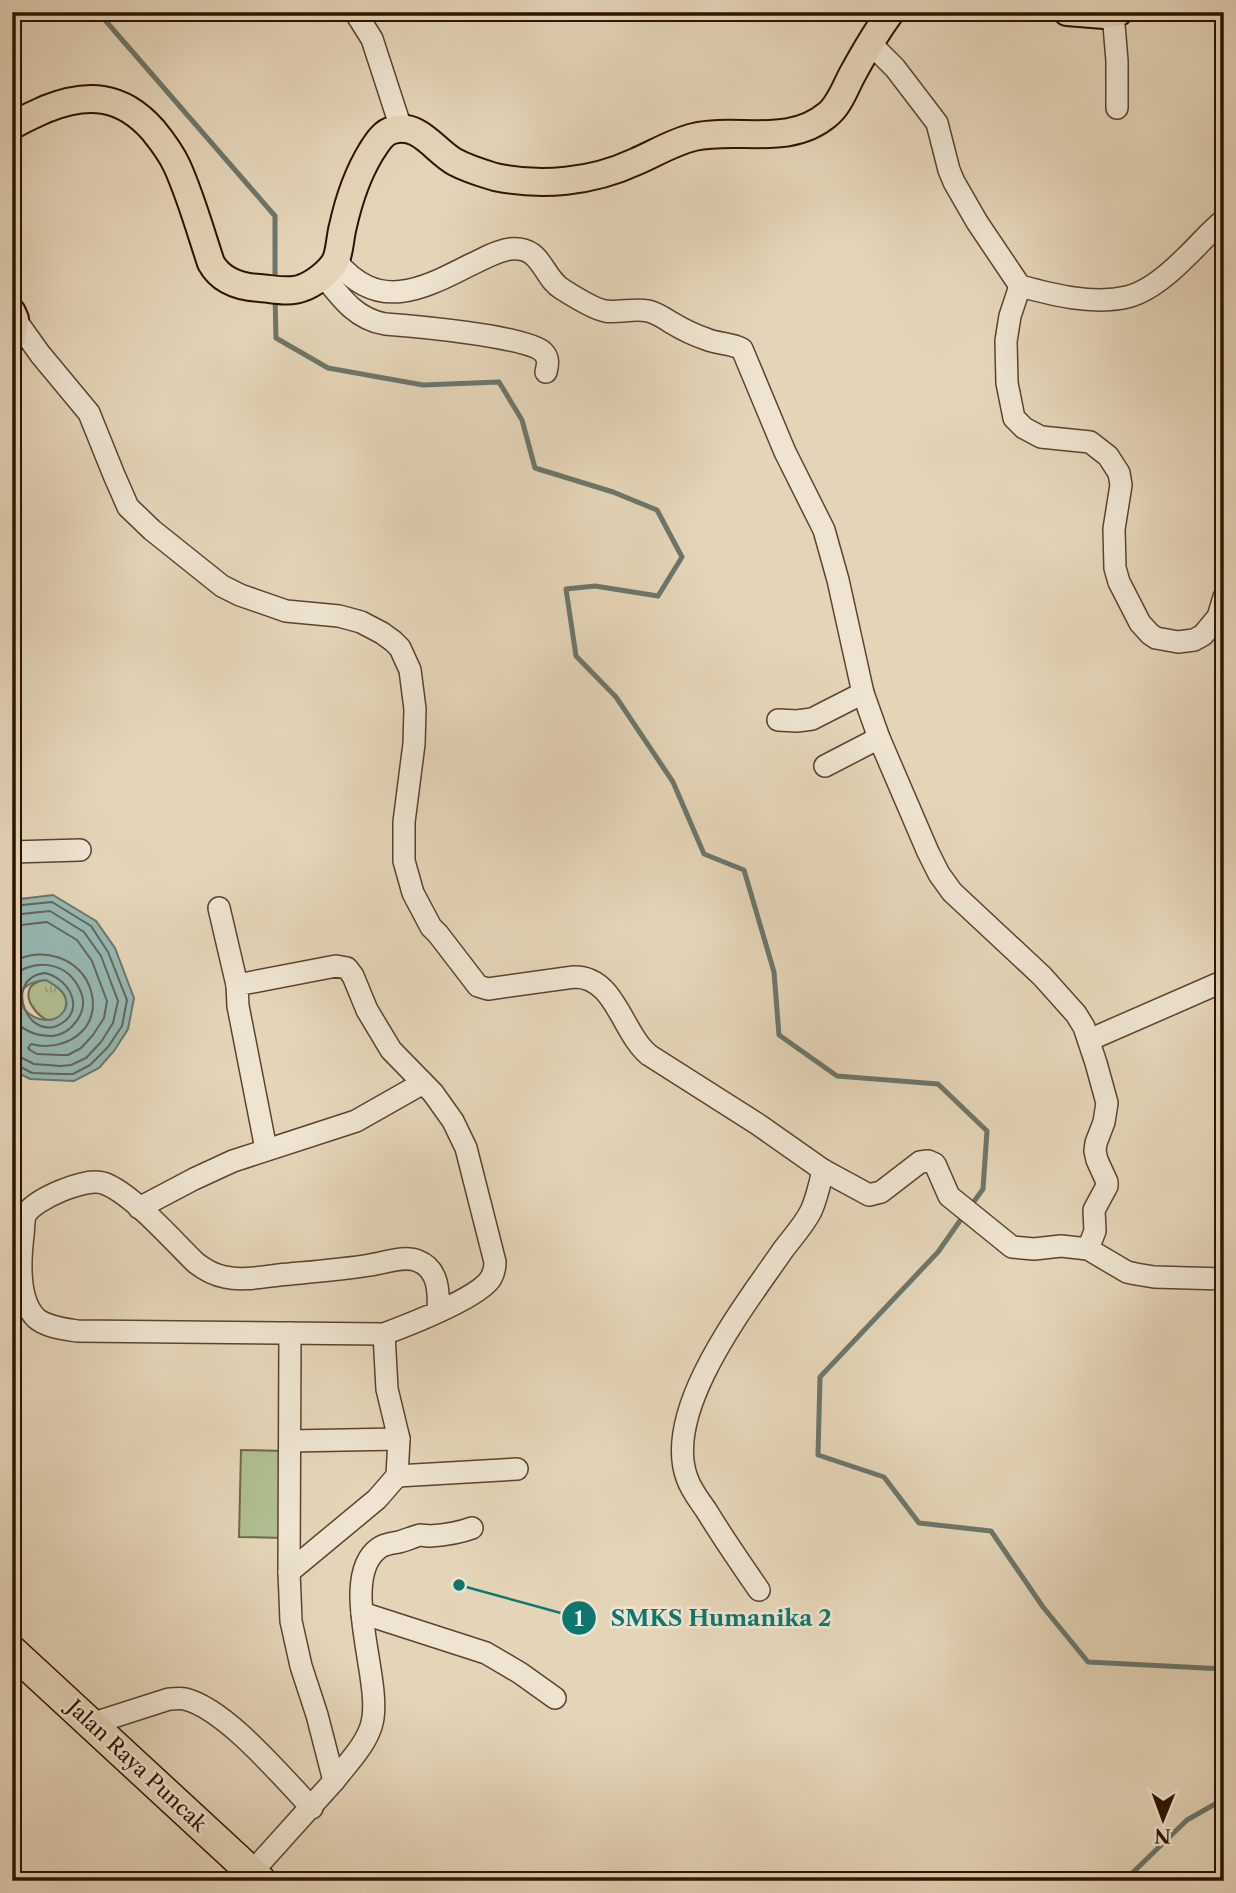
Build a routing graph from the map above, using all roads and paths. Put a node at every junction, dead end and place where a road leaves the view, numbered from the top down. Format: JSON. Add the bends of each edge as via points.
{"nodes":[{"id":1,"x":355,"y":12,"type":"edge"},
{"id":2,"x":891,"y":12,"type":"edge"},
{"id":3,"x":1067,"y":12,"type":"edge"},
{"id":4,"x":1116,"y":13,"type":"edge"},
{"id":5,"x":870,"y":43,"type":"junction"},
{"id":6,"x":1117,"y":108,"type":"dead end"},
{"id":7,"x":12,"y":126,"type":"edge"},
{"id":8,"x":401,"y":128,"type":"junction"},
{"id":9,"x":1224,"y":220,"type":"edge"},
{"id":10,"x":330,"y":268,"type":"junction"},
{"id":11,"x":1020,"y":286,"type":"junction"},
{"id":12,"x":13,"y":323,"type":"edge"},
{"id":13,"x":546,"y":372,"type":"dead end"},
{"id":14,"x":1224,"y":597,"type":"edge"},
{"id":15,"x":863,"y":694,"type":"junction"},
{"id":16,"x":778,"y":720,"type":"dead end"},
{"id":17,"x":879,"y":738,"type":"junction"},
{"id":18,"x":825,"y":766,"type":"dead end"},
{"id":19,"x":80,"y":850,"type":"dead end"},
{"id":20,"x":12,"y":852,"type":"edge"},
{"id":21,"x":219,"y":908,"type":"dead end"},
{"id":22,"x":1224,"y":981,"type":"edge"},
{"id":23,"x":237,"y":985,"type":"junction"},
{"id":24,"x":1089,"y":1040,"type":"junction"},
{"id":25,"x":423,"y":1083,"type":"junction"},
{"id":26,"x":266,"y":1149,"type":"junction"},
{"id":27,"x":824,"y":1170,"type":"junction"},
{"id":28,"x":139,"y":1208,"type":"junction"},
{"id":29,"x":1087,"y":1249,"type":"junction"},
{"id":30,"x":1224,"y":1279,"type":"edge"},
{"id":31,"x":438,"y":1312,"type":"junction"},
{"id":32,"x":290,"y":1333,"type":"junction"},
{"id":33,"x":384,"y":1334,"type":"junction"},
{"id":34,"x":399,"y":1439,"type":"junction"},
{"id":35,"x":290,"y":1441,"type":"junction"},
{"id":36,"x":517,"y":1469,"type":"dead end"},
{"id":37,"x":397,"y":1476,"type":"junction"},
{"id":38,"x":472,"y":1528,"type":"dead end"},
{"id":39,"x":289,"y":1572,"type":"junction"},
{"id":40,"x":759,"y":1590,"type":"dead end"},
{"id":41,"x":362,"y":1614,"type":"junction"},
{"id":42,"x":12,"y":1651,"type":"edge"},
{"id":43,"x":555,"y":1698,"type":"dead end"},
{"id":44,"x":92,"y":1724,"type":"junction"},
{"id":45,"x":334,"y":1781,"type":"junction"},
{"id":46,"x":312,"y":1808,"type":"junction"},
{"id":47,"x":257,"y":1876,"type":"edge"}],
"edges":[{"from":1,"to":8,"type":"street","via":[[372,39]]},
{"from":2,"to":5,"type":"main road"},
{"from":3,"to":4,"type":"main road"},
{"from":4,"to":6,"type":"street"},
{"from":5,"to":8,"type":"main road","via":[[832,110],[815,123],[779,134],[694,137],[585,178],[539,182],[494,176],[456,163],[418,132]]},
{"from":5,"to":11,"type":"street","via":[[937,123],[954,182]]},
{"from":7,"to":10,"type":"main road","via":[[77,99],[121,105],[155,133],[176,164],[215,270],[250,288],[293,290],[302,289]]},
{"from":8,"to":10,"type":"main road","via":[[380,140],[355,182]]},
{"from":9,"to":11,"type":"street","via":[[1164,276],[1128,297],[1077,298]]},
{"from":10,"to":13,"type":"street","via":[[347,305],[371,321],[529,345],[546,356]]},
{"from":10,"to":15,"type":"street","via":[[381,290],[401,292],[495,254],[524,251],[538,259],[560,288],[599,309],[650,311],[706,339],[740,348],[824,530]]},
{"from":11,"to":14,"type":"street","via":[[1006,341],[1014,418],[1041,437],[1090,442],[1108,456],[1119,473],[1115,568],[1140,622],[1156,638],[1194,640],[1218,617]]},
{"from":12,"to":27,"type":"street","via":[[89,413],[128,507],[152,530],[240,596],[286,611],[361,622],[400,648],[410,670],[415,709],[404,861],[413,893],[431,927],[476,984],[488,989],[574,977],[594,981],[649,1055]]},
{"from":15,"to":16,"type":"street","via":[[812,719]]},
{"from":15,"to":17,"type":"street"},
{"from":17,"to":18,"type":"street"},
{"from":17,"to":24,"type":"street","via":[[946,884],[1061,996]]},
{"from":19,"to":20,"type":"street"},
{"from":21,"to":23,"type":"street"},
{"from":22,"to":24,"type":"street"},
{"from":23,"to":25,"type":"street","via":[[337,966],[347,968],[391,1050]]},
{"from":23,"to":26,"type":"street"},
{"from":24,"to":29,"type":"street","via":[[1107,1103],[1095,1151],[1107,1186],[1094,1210],[1095,1231]]},
{"from":25,"to":26,"type":"street","via":[[356,1121]]},
{"from":25,"to":31,"type":"street","via":[[453,1121],[463,1142],[495,1262],[487,1283]]},
{"from":26,"to":28,"type":"street"},
{"from":27,"to":29,"type":"street","via":[[874,1195],[928,1161],[935,1164],[950,1196],[1012,1247]]},
{"from":27,"to":40,"type":"street","via":[[807,1217],[747,1301],[701,1381],[683,1438],[682,1461],[688,1482]]},
{"from":28,"to":31,"type":"street","via":[[196,1263],[226,1278],[348,1269],[409,1258],[419,1261],[434,1276]]},
{"from":28,"to":32,"type":"street","via":[[103,1182],[85,1182],[59,1191],[27,1212],[20,1277],[37,1318],[77,1331]]},
{"from":29,"to":30,"type":"street","via":[[1136,1274]]},
{"from":31,"to":33,"type":"street"},
{"from":32,"to":33,"type":"street"},
{"from":32,"to":35,"type":"street"},
{"from":33,"to":34,"type":"street","via":[[387,1390]]},
{"from":34,"to":35,"type":"street"},
{"from":34,"to":37,"type":"street"},
{"from":35,"to":39,"type":"street"},
{"from":36,"to":37,"type":"street"},
{"from":37,"to":39,"type":"street","via":[[377,1499]]},
{"from":38,"to":41,"type":"street","via":[[420,1535],[378,1548],[365,1568]]},
{"from":39,"to":45,"type":"street","via":[[291,1621]]},
{"from":41,"to":43,"type":"street","via":[[486,1653]]},
{"from":41,"to":45,"type":"street","via":[[373,1692],[372,1724]]},
{"from":42,"to":44,"type":"highway","name":"Jalan Raya Puncak"},
{"from":44,"to":46,"type":"street","via":[[169,1699],[192,1701],[245,1738]]},
{"from":44,"to":47,"type":"highway","name":"Jalan Raya Puncak"},
{"from":45,"to":46,"type":"street"},
{"from":46,"to":47,"type":"street"}]}
